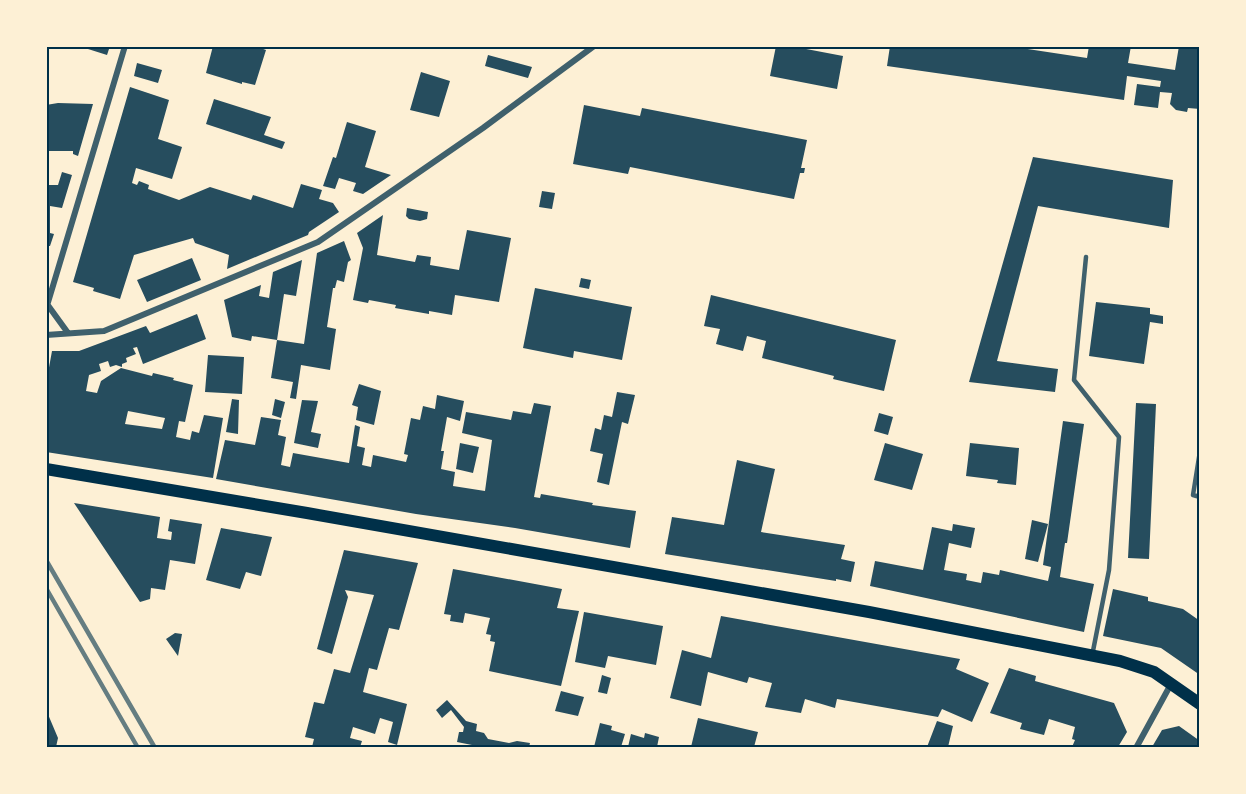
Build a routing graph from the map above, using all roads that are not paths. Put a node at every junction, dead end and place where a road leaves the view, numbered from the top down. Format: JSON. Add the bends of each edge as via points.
{"nodes":[{"id":1,"x":125,"y":46,"type":"edge"},
{"id":2,"x":594,"y":46,"type":"edge"},
{"id":3,"x":1086,"y":257,"type":"dead end"},
{"id":4,"x":47,"y":306,"type":"edge"},
{"id":5,"x":68,"y":333,"type":"junction"},
{"id":6,"x":46,"y":335,"type":"edge"},
{"id":7,"x":1200,"y":451,"type":"edge"},
{"id":8,"x":46,"y":469,"type":"edge"},
{"id":9,"x":1200,"y":497,"type":"edge"},
{"id":10,"x":1092,"y":656,"type":"junction"},
{"id":11,"x":1171,"y":684,"type":"junction"},
{"id":12,"x":1200,"y":704,"type":"edge"},
{"id":13,"x":1136,"y":747,"type":"edge"}],
"edges":[{"from":1,"to":4,"type":"street"},
{"from":2,"to":5,"type":"street","via":[[318,242],[104,331]]},
{"from":3,"to":10,"type":"lane","via":[[1074,380],[1119,437],[1109,570]]},
{"from":4,"to":5,"type":"street"},
{"from":5,"to":6,"type":"street"},
{"from":7,"to":9,"type":"lane","via":[[1193,495]]},
{"from":8,"to":10,"type":"main road","via":[[869,612]]},
{"from":10,"to":11,"type":"main road","via":[[1154,672]]},
{"from":11,"to":12,"type":"main road"},
{"from":11,"to":13,"type":"street"}]}
